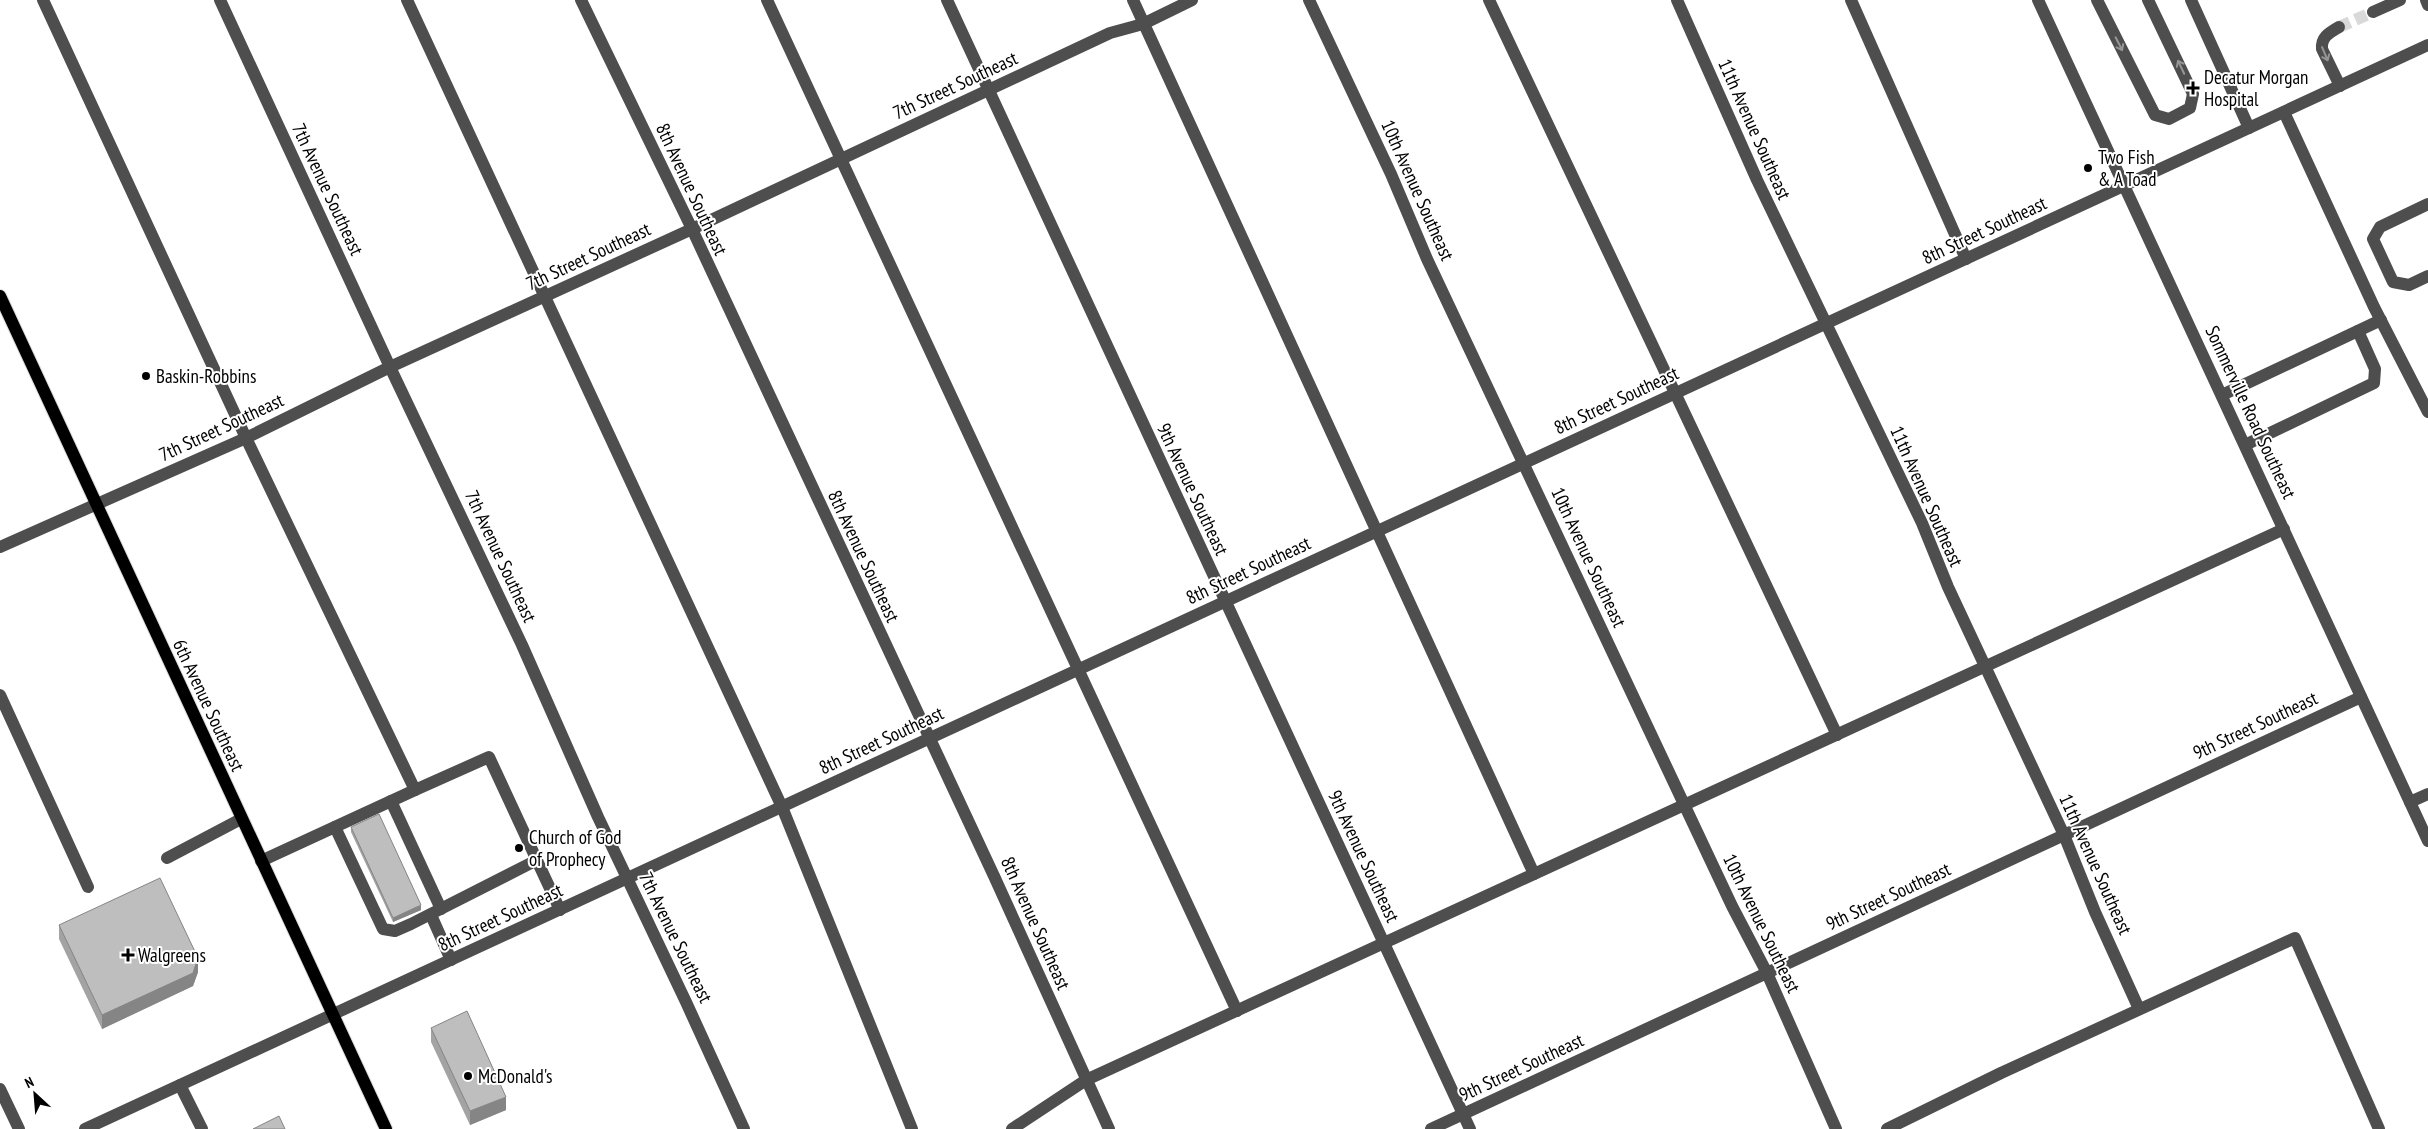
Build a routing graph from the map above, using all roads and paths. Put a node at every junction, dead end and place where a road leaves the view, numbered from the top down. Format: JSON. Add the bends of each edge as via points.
{"nodes":[{"id":1,"x":43,"y":0,"type":"edge"},
{"id":2,"x":220,"y":0,"type":"edge"},
{"id":3,"x":408,"y":0,"type":"edge"},
{"id":4,"x":581,"y":0,"type":"edge"},
{"id":5,"x":767,"y":0,"type":"edge"},
{"id":6,"x":947,"y":0,"type":"edge"},
{"id":7,"x":1133,"y":0,"type":"edge"},
{"id":8,"x":1192,"y":0,"type":"edge"},
{"id":9,"x":1309,"y":0,"type":"edge"},
{"id":10,"x":1489,"y":0,"type":"edge"},
{"id":11,"x":1677,"y":0,"type":"edge"},
{"id":12,"x":1851,"y":0,"type":"edge"},
{"id":13,"x":2038,"y":0,"type":"edge"},
{"id":14,"x":2097,"y":0,"type":"edge"},
{"id":15,"x":2148,"y":0,"type":"edge"},
{"id":16,"x":2190,"y":0,"type":"edge"},
{"id":17,"x":2400,"y":0,"type":"edge"},
{"id":18,"x":2426,"y":0,"type":"edge"},
{"id":19,"x":2428,"y":5,"type":"edge"},
{"id":20,"x":2373,"y":12,"type":"tunnel mouth"},
{"id":21,"x":1143,"y":24,"type":"junction"},
{"id":22,"x":2338,"y":28,"type":"tunnel mouth"},
{"id":23,"x":2428,"y":45,"type":"edge"},
{"id":24,"x":2340,"y":86,"type":"junction"},
{"id":25,"x":989,"y":89,"type":"junction"},
{"id":26,"x":2284,"y":112,"type":"junction"},
{"id":27,"x":2249,"y":128,"type":"junction"},
{"id":28,"x":841,"y":159,"type":"junction"},
{"id":29,"x":2124,"y":186,"type":"junction"},
{"id":30,"x":2428,"y":204,"type":"edge"},
{"id":31,"x":692,"y":229,"type":"junction"},
{"id":32,"x":1966,"y":259,"type":"junction"},
{"id":33,"x":2428,"y":276,"type":"edge"},
{"id":34,"x":0,"y":296,"type":"edge"},
{"id":35,"x":545,"y":297,"type":"junction"},
{"id":36,"x":2381,"y":320,"type":"junction"},
{"id":37,"x":1825,"y":324,"type":"junction"},
{"id":38,"x":2358,"y":331,"type":"junction"},
{"id":39,"x":390,"y":367,"type":"junction"},
{"id":40,"x":1676,"y":392,"type":"junction"},
{"id":41,"x":2222,"y":395,"type":"junction"},
{"id":42,"x":2428,"y":412,"type":"edge"},
{"id":43,"x":246,"y":438,"type":"junction"},
{"id":44,"x":2245,"y":444,"type":"junction"},
{"id":45,"x":1524,"y":463,"type":"junction"},
{"id":46,"x":98,"y":504,"type":"junction"},
{"id":47,"x":2284,"y":529,"type":"junction"},
{"id":48,"x":1376,"y":532,"type":"junction"},
{"id":49,"x":0,"y":547,"type":"edge"},
{"id":50,"x":1224,"y":602,"type":"junction"},
{"id":51,"x":1984,"y":667,"type":"junction"},
{"id":52,"x":1078,"y":670,"type":"junction"},
{"id":53,"x":0,"y":694,"type":"edge"},
{"id":54,"x":2361,"y":697,"type":"junction"},
{"id":55,"x":1837,"y":735,"type":"junction"},
{"id":56,"x":929,"y":739,"type":"junction"},
{"id":57,"x":416,"y":790,"type":"junction"},
{"id":58,"x":2428,"y":794,"type":"edge"},
{"id":59,"x":391,"y":802,"type":"junction"},
{"id":60,"x":2410,"y":802,"type":"junction"},
{"id":61,"x":1686,"y":804,"type":"junction"},
{"id":62,"x":782,"y":807,"type":"junction"},
{"id":63,"x":240,"y":818,"type":"junction"},
{"id":64,"x":335,"y":827,"type":"junction"},
{"id":65,"x":2064,"y":835,"type":"junction"},
{"id":66,"x":2428,"y":841,"type":"edge"},
{"id":67,"x":167,"y":858,"type":"dead end"},
{"id":68,"x":537,"y":860,"type":"junction"},
{"id":69,"x":260,"y":861,"type":"junction"},
{"id":70,"x":1534,"y":874,"type":"junction"},
{"id":71,"x":626,"y":879,"type":"junction"},
{"id":72,"x":88,"y":887,"type":"dead end"},
{"id":73,"x":560,"y":910,"type":"junction"},
{"id":74,"x":436,"y":912,"type":"junction"},
{"id":75,"x":1384,"y":944,"type":"junction"},
{"id":76,"x":451,"y":960,"type":"junction"},
{"id":77,"x":1767,"y":973,"type":"junction"},
{"id":78,"x":2139,"y":1009,"type":"junction"},
{"id":79,"x":1237,"y":1011,"type":"junction"},
{"id":80,"x":333,"y":1014,"type":"junction"},
{"id":81,"x":1086,"y":1080,"type":"junction"},
{"id":82,"x":180,"y":1085,"type":"junction"},
{"id":83,"x":0,"y":1089,"type":"edge"},
{"id":84,"x":1463,"y":1114,"type":"junction"},
{"id":85,"x":19,"y":1129,"type":"edge"},
{"id":86,"x":84,"y":1129,"type":"edge"},
{"id":87,"x":202,"y":1129,"type":"edge"},
{"id":88,"x":386,"y":1129,"type":"edge"},
{"id":89,"x":744,"y":1129,"type":"edge"},
{"id":90,"x":912,"y":1129,"type":"edge"},
{"id":91,"x":1012,"y":1129,"type":"edge"},
{"id":92,"x":1109,"y":1129,"type":"edge"},
{"id":93,"x":1431,"y":1129,"type":"edge"},
{"id":94,"x":1470,"y":1129,"type":"edge"},
{"id":95,"x":1836,"y":1129,"type":"edge"},
{"id":96,"x":1887,"y":1129,"type":"edge"},
{"id":97,"x":2379,"y":1129,"type":"edge"}],
"edges":[{"from":1,"to":43,"type":"street"},
{"from":2,"to":39,"type":"street","name":"7th Avenue Southeast"},
{"from":3,"to":35,"type":"street"},
{"from":4,"to":31,"type":"street","name":"8th Avenue Southeast"},
{"from":5,"to":28,"type":"street"},
{"from":6,"to":25,"type":"street","name":"9th Avenue Southeast"},
{"from":7,"to":21,"type":"street"},
{"from":8,"to":21,"type":"street","name":"7th Street Southeast"},
{"from":9,"to":45,"type":"street","name":"10th Avenue Southeast"},
{"from":10,"to":40,"type":"street"},
{"from":11,"to":37,"type":"street","name":"11th Avenue Southeast","via":[[1748,162]]},
{"from":12,"to":32,"type":"street"},
{"from":13,"to":29,"type":"street","name":"Sommerville Road Southeast"},
{"from":14,"to":15,"type":"street","one_way":true,"via":[[2155,115],[2169,119],[2190,108],[2193,94]]},
{"from":16,"to":27,"type":"street"},
{"from":17,"to":20,"type":"street"},
{"from":18,"to":19,"type":"street"},
{"from":21,"to":25,"type":"street","name":"7th Street Southeast","via":[[1110,33]]},
{"from":21,"to":48,"type":"street"},
{"from":22,"to":24,"type":"street","one_way":true,"via":[[2326,35],[2321,43]]},
{"from":23,"to":24,"type":"street","name":"8th Street Southeast"},
{"from":24,"to":26,"type":"street","name":"8th Street Southeast"},
{"from":25,"to":28,"type":"street","name":"7th Street Southeast"},
{"from":25,"to":50,"type":"street","name":"9th Avenue Southeast"},
{"from":26,"to":27,"type":"street","name":"8th Street Southeast"},
{"from":26,"to":36,"type":"street"},
{"from":27,"to":29,"type":"street","name":"8th Street Southeast"},
{"from":28,"to":31,"type":"street","name":"7th Street Southeast"},
{"from":28,"to":52,"type":"street"},
{"from":29,"to":32,"type":"street","name":"8th Street Southeast"},
{"from":29,"to":41,"type":"street","name":"Sommerville Road Southeast"},
{"from":30,"to":33,"type":"street","via":[[2380,227],[2373,238],[2394,282],[2409,285]]},
{"from":31,"to":35,"type":"street","name":"7th Street Southeast"},
{"from":31,"to":56,"type":"street","name":"8th Avenue Southeast"},
{"from":32,"to":37,"type":"street","name":"8th Street Southeast"},
{"from":34,"to":46,"type":"main road","name":"6th Avenue Southeast"},
{"from":35,"to":39,"type":"street","name":"7th Street Southeast"},
{"from":35,"to":62,"type":"street"},
{"from":36,"to":38,"type":"street"},
{"from":36,"to":42,"type":"street"},
{"from":37,"to":40,"type":"street","name":"8th Street Southeast"},
{"from":37,"to":51,"type":"street","name":"11th Avenue Southeast","via":[[1922,523]]},
{"from":38,"to":41,"type":"street"},
{"from":38,"to":44,"type":"street","via":[[2375,369],[2374,383]]},
{"from":39,"to":43,"type":"street","name":"7th Street Southeast"},
{"from":39,"to":71,"type":"street","name":"7th Avenue Southeast","via":[[522,645]]},
{"from":40,"to":45,"type":"street","name":"8th Street Southeast"},
{"from":40,"to":55,"type":"street"},
{"from":41,"to":44,"type":"street","name":"Sommerville Road Southeast"},
{"from":43,"to":46,"type":"street","name":"7th Street Southeast"},
{"from":43,"to":57,"type":"street"},
{"from":44,"to":47,"type":"street","name":"Sommerville Road Southeast"},
{"from":45,"to":48,"type":"street","name":"8th Street Southeast"},
{"from":45,"to":61,"type":"street","name":"10th Avenue Southeast"},
{"from":46,"to":49,"type":"street","name":"7th Street Southeast"},
{"from":46,"to":63,"type":"main road","name":"6th Avenue Southeast"},
{"from":47,"to":51,"type":"street"},
{"from":47,"to":54,"type":"street","name":"Sommerville Road Southeast"},
{"from":48,"to":50,"type":"street","name":"8th Street Southeast"},
{"from":48,"to":70,"type":"street"},
{"from":50,"to":52,"type":"street","name":"8th Street Southeast"},
{"from":50,"to":75,"type":"street","name":"9th Avenue Southeast"},
{"from":51,"to":55,"type":"street"},
{"from":51,"to":65,"type":"street","name":"11th Avenue Southeast"},
{"from":52,"to":56,"type":"street","name":"8th Street Southeast"},
{"from":52,"to":79,"type":"street"},
{"from":53,"to":72,"type":"street"},
{"from":54,"to":60,"type":"street","name":"Sommerville Road Southeast"},
{"from":54,"to":65,"type":"street","name":"9th Street Southeast"},
{"from":55,"to":61,"type":"street"},
{"from":56,"to":62,"type":"street","name":"8th Street Southeast"},
{"from":56,"to":81,"type":"street","name":"8th Avenue Southeast"},
{"from":57,"to":59,"type":"street"},
{"from":57,"to":68,"type":"street","via":[[489,757]]},
{"from":58,"to":60,"type":"street"},
{"from":59,"to":64,"type":"street"},
{"from":59,"to":74,"type":"street"},
{"from":60,"to":66,"type":"street","name":"Sommerville Road Southeast"},
{"from":61,"to":70,"type":"street"},
{"from":61,"to":77,"type":"street","name":"10th Avenue Southeast","via":[[1732,906]]},
{"from":62,"to":71,"type":"street","name":"8th Street Southeast"},
{"from":62,"to":90,"type":"street"},
{"from":63,"to":67,"type":"street"},
{"from":63,"to":69,"type":"main road","name":"6th Avenue Southeast"},
{"from":64,"to":69,"type":"street"},
{"from":64,"to":74,"type":"street","via":[[383,929],[395,931]]},
{"from":65,"to":77,"type":"street","name":"9th Street Southeast"},
{"from":65,"to":78,"type":"street","name":"11th Avenue Southeast"},
{"from":68,"to":73,"type":"street"},
{"from":68,"to":74,"type":"street"},
{"from":69,"to":80,"type":"main road","name":"6th Avenue Southeast"},
{"from":70,"to":75,"type":"street"},
{"from":71,"to":73,"type":"street","name":"8th Street Southeast"},
{"from":71,"to":89,"type":"street","name":"7th Avenue Southeast"},
{"from":73,"to":76,"type":"street","name":"8th Street Southeast"},
{"from":74,"to":76,"type":"street"},
{"from":75,"to":79,"type":"street"},
{"from":75,"to":84,"type":"street","name":"9th Avenue Southeast"},
{"from":76,"to":80,"type":"street","name":"8th Street Southeast"},
{"from":77,"to":84,"type":"street","name":"9th Street Southeast"},
{"from":77,"to":95,"type":"street","name":"10th Avenue Southeast"},
{"from":78,"to":96,"type":"street"},
{"from":78,"to":97,"type":"street","via":[[2295,938]]},
{"from":79,"to":81,"type":"street"},
{"from":80,"to":82,"type":"street","name":"8th Street Southeast"},
{"from":80,"to":88,"type":"main road","name":"6th Avenue Southeast"},
{"from":81,"to":91,"type":"street"},
{"from":81,"to":92,"type":"street","name":"8th Avenue Southeast"},
{"from":82,"to":86,"type":"street","name":"8th Street Southeast"},
{"from":82,"to":87,"type":"street"},
{"from":83,"to":85,"type":"street"},
{"from":84,"to":93,"type":"street","name":"9th Street Southeast"},
{"from":84,"to":94,"type":"street","name":"9th Avenue Southeast"}]}
